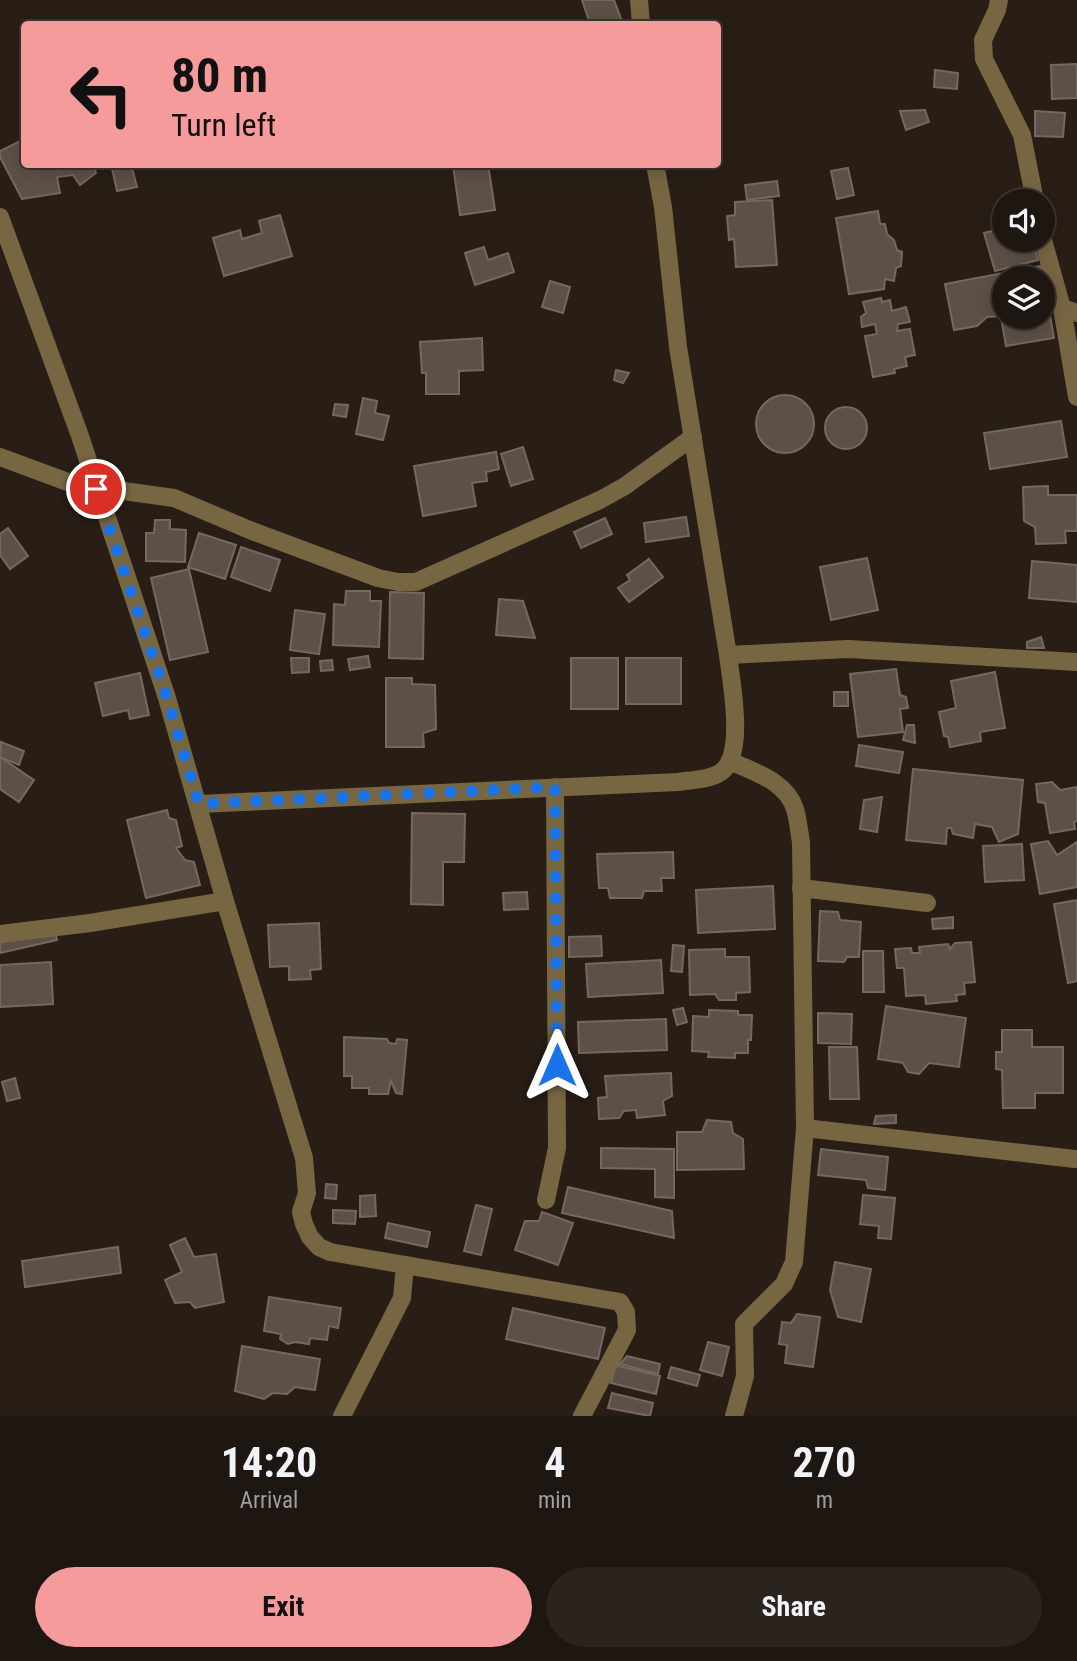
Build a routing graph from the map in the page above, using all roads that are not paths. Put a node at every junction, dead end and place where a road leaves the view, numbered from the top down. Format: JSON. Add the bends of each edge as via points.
{"nodes":[{"id":1,"x":639,"y":0,"type":"edge"},
{"id":2,"x":999,"y":0,"type":"edge"},
{"id":3,"x":641,"y":21,"type":"edge"},
{"id":4,"x":656,"y":168,"type":"edge"},
{"id":5,"x":1032,"y":189,"type":"edge"},
{"id":6,"x":0,"y":217,"type":"edge"},
{"id":7,"x":1048,"y":252,"type":"edge"},
{"id":8,"x":1070,"y":310,"type":"edge"},
{"id":9,"x":1077,"y":397,"type":"edge"},
{"id":10,"x":693,"y":437,"type":"junction"},
{"id":11,"x":0,"y":457,"type":"edge"},
{"id":12,"x":96,"y":489,"type":"junction"},
{"id":13,"x":728,"y":655,"type":"junction"},
{"id":14,"x":1077,"y":662,"type":"edge"},
{"id":15,"x":730,"y":761,"type":"junction"},
{"id":16,"x":555,"y":787,"type":"junction"},
{"id":17,"x":199,"y":804,"type":"junction"},
{"id":18,"x":801,"y":888,"type":"junction"},
{"id":19,"x":225,"y":901,"type":"junction"},
{"id":20,"x":927,"y":903,"type":"dead end"},
{"id":21,"x":0,"y":934,"type":"edge"},
{"id":22,"x":804,"y":1128,"type":"junction"},
{"id":23,"x":1075,"y":1159,"type":"dead end"},
{"id":24,"x":546,"y":1200,"type":"dead end"},
{"id":25,"x":405,"y":1265,"type":"junction"},
{"id":26,"x":342,"y":1416,"type":"edge"},
{"id":27,"x":582,"y":1416,"type":"edge"},
{"id":28,"x":734,"y":1416,"type":"edge"}],
"edges":[{"from":1,"to":3,"type":"street"},
{"from":2,"to":5,"type":"street","via":[[983,40],[984,59],[1022,135]]},
{"from":4,"to":10,"type":"street"},
{"from":6,"to":12,"type":"street"},
{"from":7,"to":8,"type":"street"},
{"from":8,"to":9,"type":"street"},
{"from":10,"to":12,"type":"street","via":[[600,500],[416,582],[378,578],[174,498]]},
{"from":10,"to":13,"type":"street"},
{"from":11,"to":12,"type":"street"},
{"from":12,"to":17,"type":"street"},
{"from":13,"to":14,"type":"street","via":[[848,649]]},
{"from":13,"to":15,"type":"street","via":[[735,716]]},
{"from":15,"to":16,"type":"street","via":[[721,772],[678,782]]},
{"from":15,"to":18,"type":"street","via":[[772,780],[794,808],[801,842]]},
{"from":16,"to":17,"type":"street"},
{"from":16,"to":24,"type":"street","via":[[557,1149]]},
{"from":17,"to":19,"type":"street"},
{"from":18,"to":20,"type":"street"},
{"from":18,"to":22,"type":"street"},
{"from":19,"to":21,"type":"street"},
{"from":19,"to":25,"type":"street","via":[[303,1158],[307,1193],[301,1212],[310,1237],[330,1252]]},
{"from":22,"to":23,"type":"street"},
{"from":22,"to":28,"type":"street","via":[[794,1262],[784,1284],[744,1324],[745,1376]]},
{"from":25,"to":26,"type":"street","via":[[402,1298]]},
{"from":25,"to":27,"type":"street","via":[[620,1302],[627,1330]]}]}
